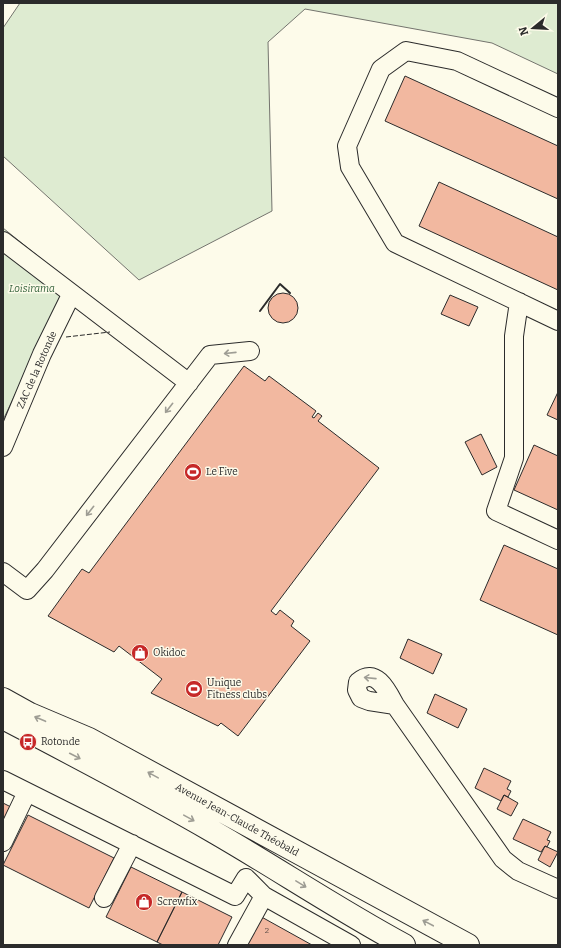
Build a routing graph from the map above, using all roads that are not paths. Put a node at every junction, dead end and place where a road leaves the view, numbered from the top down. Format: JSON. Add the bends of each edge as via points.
{"nodes":[{"id":1,"x":558,"y":108,"type":"edge"},
{"id":2,"x":3,"y":241,"type":"edge"},
{"id":3,"x":71,"y":295,"type":"junction"},
{"id":4,"x":520,"y":302,"type":"junction"},
{"id":5,"x":558,"y":321,"type":"edge"},
{"id":6,"x":250,"y":351,"type":"dead end"},
{"id":7,"x":189,"y":383,"type":"junction"},
{"id":8,"x":3,"y":446,"type":"edge"},
{"id":9,"x":558,"y":540,"type":"edge"},
{"id":10,"x":3,"y":572,"type":"edge"},
{"id":11,"x":3,"y":699,"type":"edge"},
{"id":12,"x":395,"y":705,"type":"dead end"},
{"id":13,"x":3,"y":718,"type":"edge"},
{"id":14,"x":3,"y":780,"type":"edge"},
{"id":15,"x":27,"y":792,"type":"junction"},
{"id":16,"x":3,"y":842,"type":"edge"},
{"id":17,"x":132,"y":844,"type":"junction"},
{"id":18,"x":558,"y":889,"type":"edge"},
{"id":19,"x":264,"y":896,"type":"junction"},
{"id":20,"x":104,"y":898,"type":"dead end"},
{"id":21,"x":237,"y":945,"type":"edge"},
{"id":22,"x":351,"y":945,"type":"edge"},
{"id":23,"x":404,"y":945,"type":"edge"},
{"id":24,"x":468,"y":945,"type":"edge"}],
"edges":[{"from":1,"to":4,"type":"lane","via":[[457,62],[406,51],[380,69],[347,146],[350,166],[394,243]]},
{"from":2,"to":3,"type":"lane"},
{"from":3,"to":7,"type":"lane"},
{"from":3,"to":8,"type":"lane","name":"ZAC de la Rotonde","via":[[42,354]]},
{"from":4,"to":5,"type":"lane"},
{"from":4,"to":9,"type":"lane","via":[[514,336],[514,458],[496,511]]},
{"from":6,"to":7,"type":"lane","one_way":true,"via":[[210,355]]},
{"from":7,"to":10,"type":"lane","one_way":true,"via":[[50,564],[27,590]]},
{"from":24,"to":11,"type":"main road","name":"Avenue Jean-Claude Théobald","one_way":true,"via":[[89,739],[30,714]]},
{"from":12,"to":18,"type":"lane","via":[[503,858],[518,871]]},
{"from":13,"to":23,"type":"main road","one_way":true,"via":[[214,832]]},
{"from":14,"to":15,"type":"lane"},
{"from":15,"to":16,"type":"lane"},
{"from":15,"to":17,"type":"lane"},
{"from":17,"to":19,"type":"lane","via":[[235,896],[246,878]]},
{"from":17,"to":20,"type":"lane"},
{"from":19,"to":21,"type":"lane"},
{"from":19,"to":22,"type":"lane"}]}
